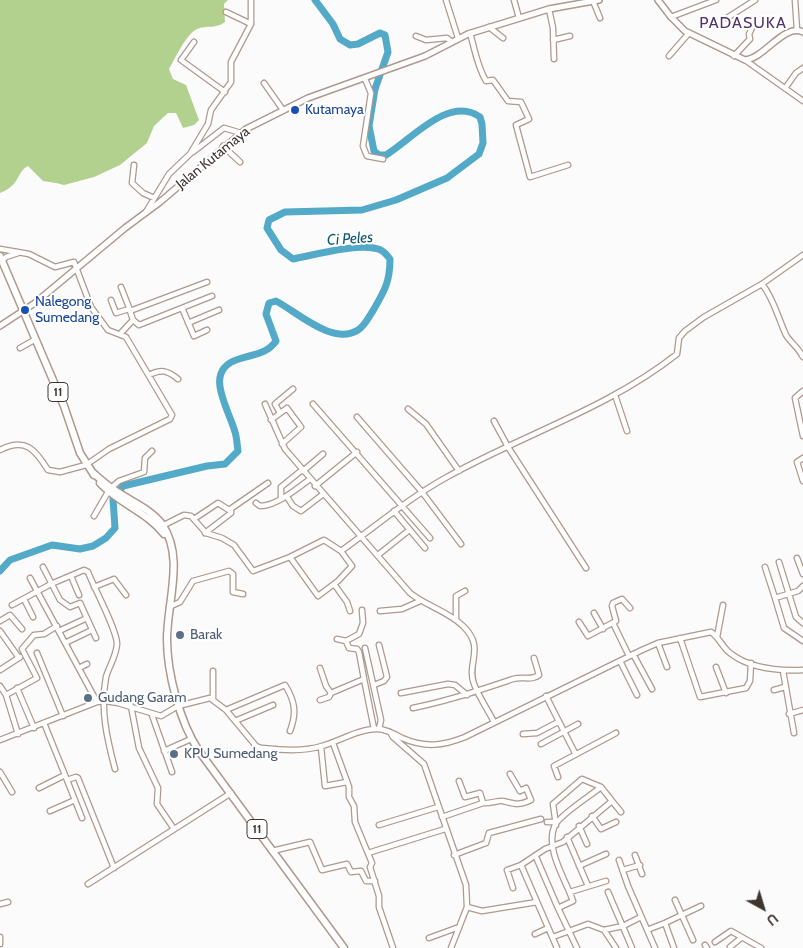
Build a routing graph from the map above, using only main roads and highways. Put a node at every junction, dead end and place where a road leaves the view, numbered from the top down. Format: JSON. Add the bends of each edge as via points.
{"nodes":[{"id":1,"x":595,"y":0,"type":"edge"},
{"id":2,"x":658,"y":0,"type":"edge"},
{"id":3,"x":800,"y":31,"type":"edge"},
{"id":4,"x":1,"y":258,"type":"edge"},
{"id":5,"x":24,"y":310,"type":"junction"},
{"id":6,"x":0,"y":326,"type":"edge"},
{"id":7,"x":344,"y":948,"type":"edge"}],
"edges":[{"from":1,"to":5,"type":"main road","name":"Jalan Kutamaya","via":[[549,9],[470,33],[425,56],[283,110],[223,146],[144,215]]},
{"from":2,"to":3,"type":"main road","via":[[689,33],[745,60],[755,58],[784,35]]},
{"from":4,"to":5,"type":"highway","number":"11"},
{"from":5,"to":6,"type":"main road","name":"Jalan Kutamaya"},
{"from":5,"to":7,"type":"highway","number":"11","via":[[86,464],[111,490],[154,516],[172,553],[167,648],[178,706],[191,739]]}]}
